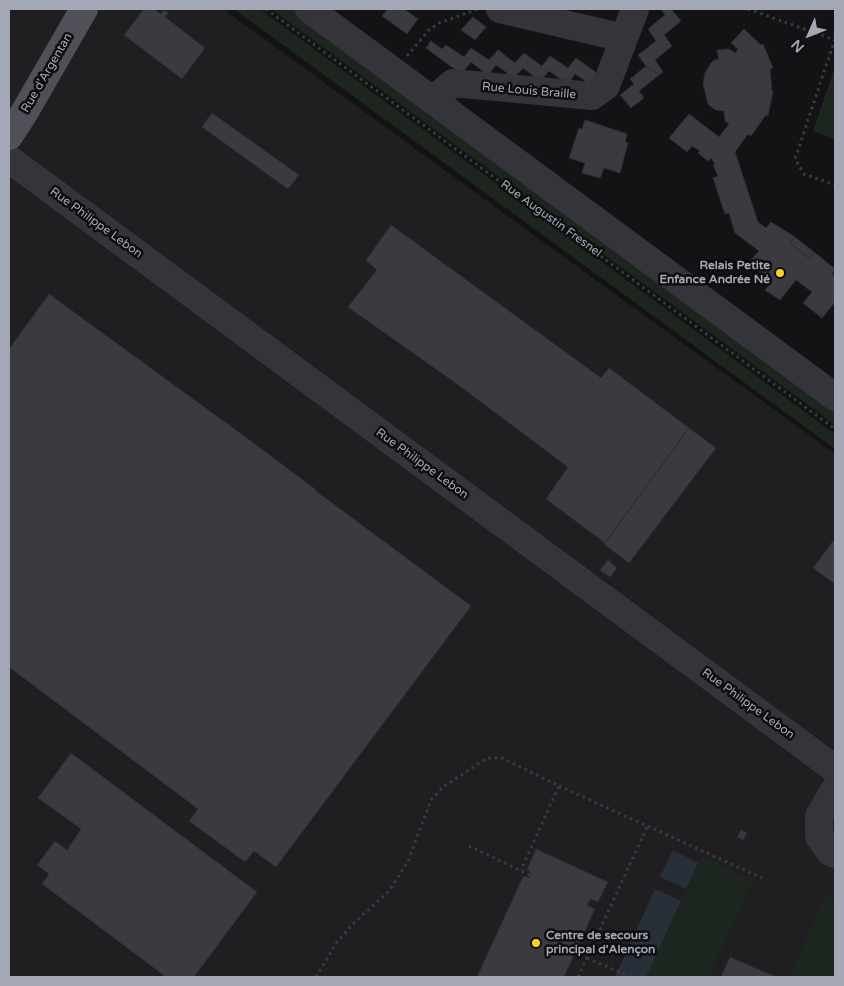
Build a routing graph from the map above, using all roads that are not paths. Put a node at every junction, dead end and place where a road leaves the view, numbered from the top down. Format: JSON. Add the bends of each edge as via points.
{"nodes":[{"id":1,"x":84,"y":9,"type":"edge"},
{"id":2,"x":309,"y":9,"type":"edge"},
{"id":3,"x":500,"y":9,"type":"edge"},
{"id":4,"x":635,"y":9,"type":"edge"},
{"id":5,"x":624,"y":38,"type":"junction"},
{"id":6,"x":433,"y":100,"type":"junction"},
{"id":7,"x":9,"y":136,"type":"edge"},
{"id":8,"x":9,"y":159,"type":"edge"},
{"id":9,"x":835,"y":397,"type":"edge"},
{"id":10,"x":835,"y":769,"type":"edge"},
{"id":11,"x":835,"y":789,"type":"edge"},
{"id":12,"x":827,"y":835,"type":"edge"},
{"id":13,"x":835,"y":854,"type":"edge"}],
"edges":[{"from":1,"to":7,"type":"main road","name":"Rue d'Argentan"},
{"from":2,"to":6,"type":"street","name":"Rue Augustin Fresnel"},
{"from":3,"to":5,"type":"street"},
{"from":4,"to":5,"type":"street","name":"Rue Louis Braille"},
{"from":5,"to":6,"type":"street","name":"Rue Louis Braille","via":[[606,86],[592,96],[453,84]]},
{"from":6,"to":9,"type":"street","name":"Rue Augustin Fresnel"},
{"from":8,"to":10,"type":"street","name":"Rue Philippe Lebon"},
{"from":11,"to":12,"type":"street","via":[[819,816]]},
{"from":12,"to":13,"type":"street","via":[[818,836]]}]}
